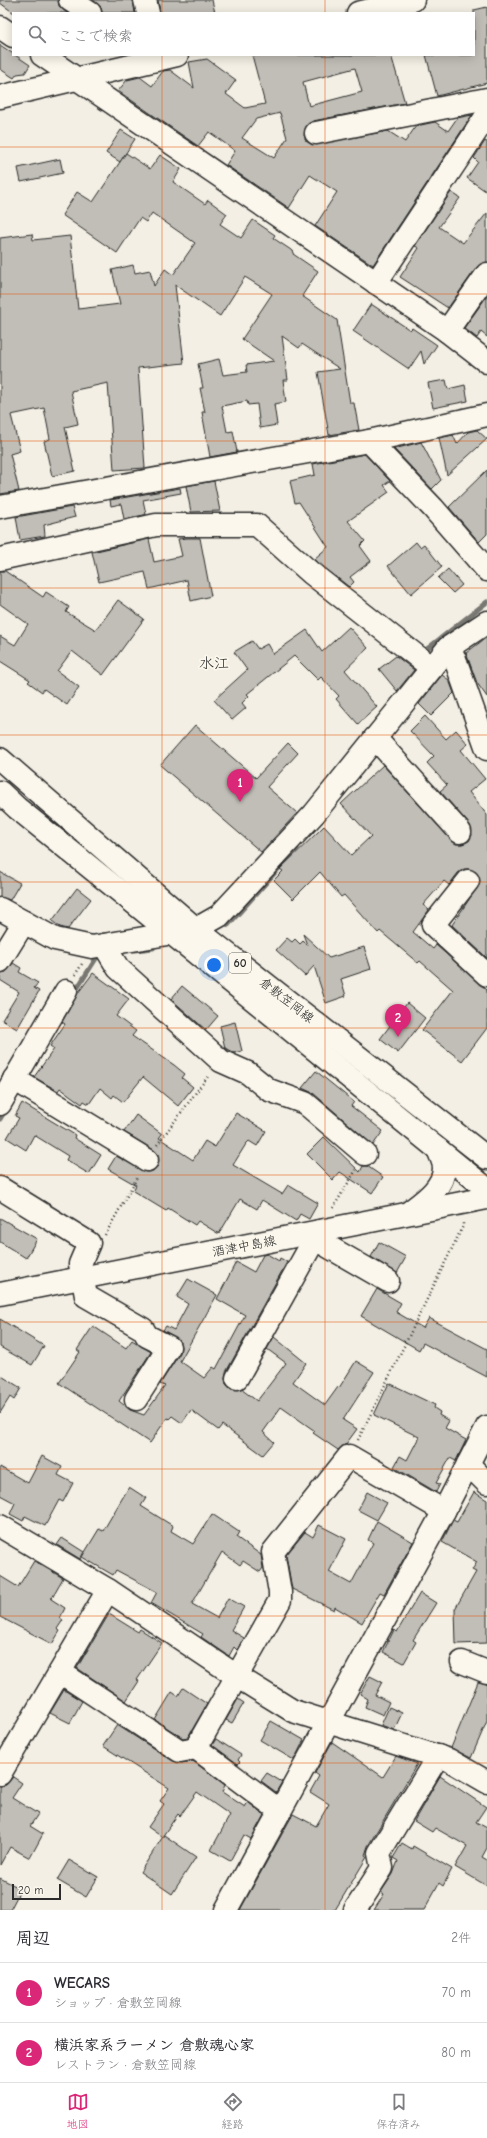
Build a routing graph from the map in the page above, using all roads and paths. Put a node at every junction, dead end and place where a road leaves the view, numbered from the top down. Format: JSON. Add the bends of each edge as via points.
{"nodes":[{"id":1,"x":70,"y":0,"type":"edge"},
{"id":2,"x":145,"y":0,"type":"edge"},
{"id":3,"x":351,"y":0,"type":"edge"},
{"id":4,"x":413,"y":0,"type":"edge"},
{"id":5,"x":88,"y":12,"type":"edge"},
{"id":6,"x":148,"y":12,"type":"edge"},
{"id":7,"x":354,"y":12,"type":"edge"},
{"id":8,"x":362,"y":12,"type":"edge"},
{"id":9,"x":0,"y":27,"type":"edge"},
{"id":10,"x":12,"y":35,"type":"edge"},
{"id":11,"x":44,"y":56,"type":"edge"},
{"id":12,"x":163,"y":56,"type":"edge"},
{"id":13,"x":77,"y":78,"type":"junction"},
{"id":14,"x":0,"y":97,"type":"edge"},
{"id":15,"x":487,"y":99,"type":"edge"},
{"id":16,"x":486,"y":119,"type":"edge"},
{"id":17,"x":316,"y":133,"type":"dead end"},
{"id":18,"x":487,"y":274,"type":"edge"},
{"id":19,"x":376,"y":283,"type":"junction"},
{"id":20,"x":447,"y":332,"type":"junction"},
{"id":21,"x":487,"y":362,"type":"edge"},
{"id":22,"x":487,"y":415,"type":"edge"},
{"id":23,"x":369,"y":441,"type":"junction"},
{"id":24,"x":0,"y":507,"type":"edge"},
{"id":25,"x":0,"y":559,"type":"edge"},
{"id":26,"x":487,"y":570,"type":"edge"},
{"id":27,"x":487,"y":622,"type":"edge"},
{"id":28,"x":448,"y":648,"type":"junction"},
{"id":29,"x":432,"y":668,"type":"junction"},
{"id":30,"x":375,"y":738,"type":"junction"},
{"id":31,"x":487,"y":749,"type":"edge"},
{"id":32,"x":0,"y":759,"type":"edge"},
{"id":33,"x":0,"y":792,"type":"edge"},
{"id":34,"x":460,"y":832,"type":"dead end"},
{"id":35,"x":468,"y":881,"type":"dead end"},
{"id":36,"x":0,"y":909,"type":"edge"},
{"id":37,"x":24,"y":922,"type":"junction"},
{"id":38,"x":196,"y":929,"type":"junction"},
{"id":39,"x":170,"y":932,"type":"junction"},
{"id":40,"x":98,"y":946,"type":"junction"},
{"id":41,"x":0,"y":961,"type":"edge"},
{"id":42,"x":487,"y":975,"type":"edge"},
{"id":43,"x":66,"y":991,"type":"joint"},
{"id":44,"x":14,"y":1079,"type":"junction"},
{"id":45,"x":0,"y":1104,"type":"edge"},
{"id":46,"x":438,"y":1149,"type":"junction"},
{"id":47,"x":365,"y":1154,"type":"joint"},
{"id":48,"x":487,"y":1158,"type":"edge"},
{"id":49,"x":147,"y":1160,"type":"dead end"},
{"id":50,"x":0,"y":1188,"type":"edge"},
{"id":51,"x":487,"y":1189,"type":"edge"},
{"id":52,"x":487,"y":1198,"type":"edge"},
{"id":53,"x":464,"y":1202,"type":"junction"},
{"id":54,"x":407,"y":1214,"type":"junction"},
{"id":55,"x":317,"y":1235,"type":"junction"},
{"id":56,"x":82,"y":1278,"type":"junction"},
{"id":57,"x":388,"y":1281,"type":"dead end"},
{"id":58,"x":0,"y":1294,"type":"edge"},
{"id":59,"x":238,"y":1378,"type":"dead end"},
{"id":60,"x":136,"y":1399,"type":"dead end"},
{"id":61,"x":487,"y":1427,"type":"edge"},
{"id":62,"x":349,"y":1456,"type":"junction"},
{"id":63,"x":468,"y":1464,"type":"junction"},
{"id":64,"x":487,"y":1483,"type":"edge"},
{"id":65,"x":444,"y":1511,"type":"junction"},
{"id":66,"x":0,"y":1526,"type":"edge"},
{"id":67,"x":108,"y":1590,"type":"junction"},
{"id":68,"x":462,"y":1662,"type":"dead end"},
{"id":69,"x":60,"y":1672,"type":"junction"},
{"id":70,"x":487,"y":1672,"type":"edge"},
{"id":71,"x":238,"y":1677,"type":"junction"},
{"id":72,"x":328,"y":1722,"type":"junction"},
{"id":73,"x":196,"y":1748,"type":"junction"},
{"id":74,"x":438,"y":1756,"type":"junction"},
{"id":75,"x":0,"y":1774,"type":"edge"},
{"id":76,"x":487,"y":1782,"type":"edge"},
{"id":77,"x":280,"y":1811,"type":"junction"},
{"id":78,"x":226,"y":1910,"type":"edge"},
{"id":79,"x":355,"y":1910,"type":"edge"}],
"edges":[{"from":1,"to":5,"type":"street"},
{"from":2,"to":6,"type":"street"},
{"from":3,"to":7,"type":"street"},
{"from":4,"to":8,"type":"street"},
{"from":9,"to":10,"type":"street"},
{"from":11,"to":13,"type":"street"},
{"from":12,"to":13,"type":"street"},
{"from":13,"to":14,"type":"street"},
{"from":13,"to":19,"type":"street"},
{"from":15,"to":17,"type":"street"},
{"from":16,"to":19,"type":"street"},
{"from":18,"to":20,"type":"street"},
{"from":19,"to":20,"type":"street"},
{"from":20,"to":21,"type":"street"},
{"from":22,"to":23,"type":"street"},
{"from":23,"to":24,"type":"street"},
{"from":23,"to":26,"type":"street","via":[[433,508]]},
{"from":25,"to":29,"type":"street","via":[[156,525],[257,525],[311,573]]},
{"from":27,"to":28,"type":"street"},
{"from":28,"to":29,"type":"street"},
{"from":28,"to":31,"type":"street","via":[[455,659]]},
{"from":29,"to":30,"type":"street"},
{"from":30,"to":34,"type":"street"},
{"from":30,"to":38,"type":"street","via":[[314,814],[219,916]]},
{"from":32,"to":38,"type":"street","name":"倉敷笠岡線","number":"60"},
{"from":33,"to":39,"type":"street","name":"倉敷笠岡線","number":"60"},
{"from":35,"to":42,"type":"street","via":[[433,925]]},
{"from":36,"to":37,"type":"street"},
{"from":37,"to":40,"type":"street","via":[[55,939]]},
{"from":37,"to":41,"type":"street"},
{"from":38,"to":39,"type":"street"},
{"from":38,"to":48,"type":"street","name":"倉敷笠岡線","number":"60"},
{"from":39,"to":40,"type":"street"},
{"from":39,"to":46,"type":"street","name":"倉敷笠岡線","number":"60"},
{"from":40,"to":43,"type":"path"},
{"from":40,"to":47,"type":"street","via":[[118,968],[221,1061],[248,1073],[268,1090],[305,1103]]},
{"from":43,"to":44,"type":"street"},
{"from":44,"to":45,"type":"street"},
{"from":44,"to":49,"type":"street"},
{"from":46,"to":51,"type":"street","name":"倉敷笠岡線","number":"60"},
{"from":46,"to":54,"type":"street","via":[[444,1166],[442,1181]]},
{"from":47,"to":55,"type":"path"},
{"from":50,"to":56,"type":"street","via":[[89,1243],[80,1264]]},
{"from":52,"to":53,"type":"street","name":"酒津中島線"},
{"from":53,"to":54,"type":"street","name":"酒津中島線"},
{"from":53,"to":62,"type":"path","via":[[463,1226]]},
{"from":54,"to":55,"type":"street","name":"酒津中島線"},
{"from":55,"to":56,"type":"street","name":"酒津中島線"},
{"from":55,"to":57,"type":"street"},
{"from":55,"to":59,"type":"street"},
{"from":56,"to":58,"type":"street","name":"酒津中島線"},
{"from":56,"to":60,"type":"street","via":[[86,1296],[144,1329],[147,1336],[169,1347]]},
{"from":61,"to":63,"type":"street"},
{"from":62,"to":65,"type":"street"},
{"from":62,"to":71,"type":"street","via":[[272,1552],[280,1600]]},
{"from":63,"to":64,"type":"street"},
{"from":63,"to":65,"type":"street"},
{"from":65,"to":72,"type":"street"},
{"from":66,"to":67,"type":"street"},
{"from":67,"to":69,"type":"street"},
{"from":67,"to":71,"type":"street"},
{"from":68,"to":70,"type":"street"},
{"from":69,"to":73,"type":"street","via":[[180,1751]]},
{"from":69,"to":75,"type":"street"},
{"from":71,"to":72,"type":"street","via":[[293,1711]]},
{"from":71,"to":73,"type":"street"},
{"from":72,"to":74,"type":"street"},
{"from":72,"to":77,"type":"street"},
{"from":73,"to":77,"type":"street"},
{"from":74,"to":76,"type":"street"},
{"from":74,"to":79,"type":"street","via":[[379,1853],[382,1868]]},
{"from":77,"to":78,"type":"street"}]}
